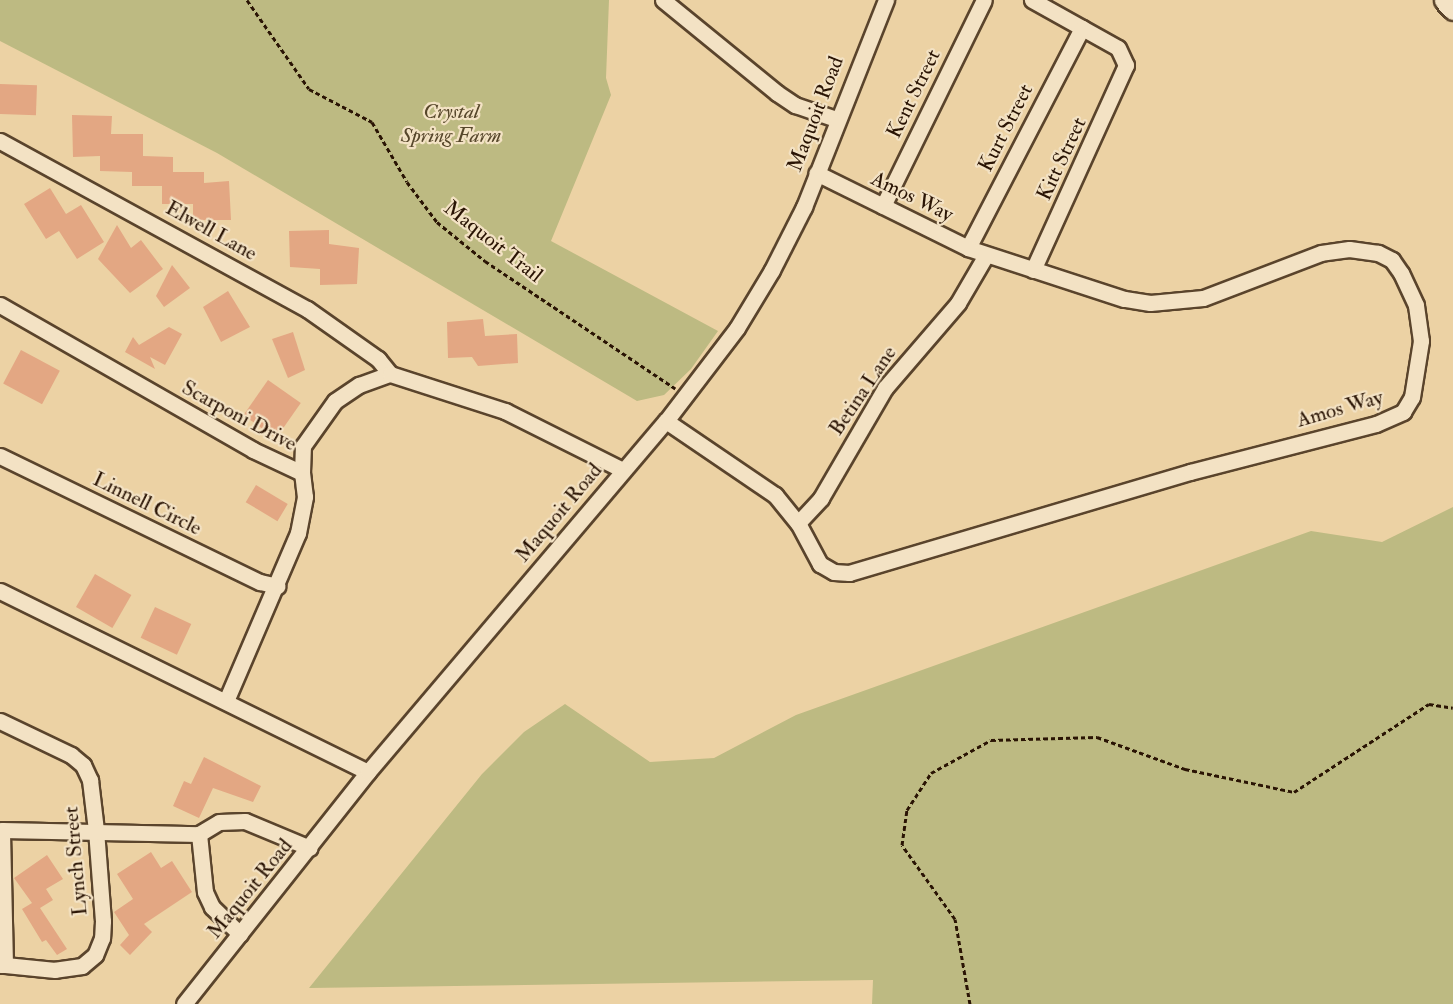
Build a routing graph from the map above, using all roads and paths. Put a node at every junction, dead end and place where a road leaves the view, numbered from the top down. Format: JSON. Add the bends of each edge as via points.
{"nodes":[{"id":1,"x":248,"y":0,"type":"edge"},
{"id":2,"x":663,"y":0,"type":"edge"},
{"id":3,"x":886,"y":0,"type":"edge"},
{"id":4,"x":984,"y":0,"type":"edge"},
{"id":5,"x":1032,"y":0,"type":"edge"},
{"id":6,"x":1445,"y":0,"type":"edge"},
{"id":7,"x":1453,"y":9,"type":"edge"},
{"id":8,"x":1082,"y":28,"type":"junction"},
{"id":9,"x":836,"y":118,"type":"junction"},
{"id":10,"x":0,"y":141,"type":"edge"},
{"id":11,"x":816,"y":173,"type":"junction"},
{"id":12,"x":883,"y":206,"type":"junction"},
{"id":13,"x":968,"y":248,"type":"junction"},
{"id":14,"x":986,"y":255,"type":"junction"},
{"id":15,"x":1033,"y":270,"type":"junction"},
{"id":16,"x":0,"y":305,"type":"edge"},
{"id":17,"x":390,"y":374,"type":"junction"},
{"id":18,"x":686,"y":394,"type":"junction"},
{"id":19,"x":666,"y":421,"type":"junction"},
{"id":20,"x":0,"y":456,"type":"edge"},
{"id":21,"x":623,"y":470,"type":"junction"},
{"id":22,"x":302,"y":472,"type":"junction"},
{"id":23,"x":798,"y":523,"type":"junction"},
{"id":24,"x":278,"y":586,"type":"junction"},
{"id":25,"x":0,"y":591,"type":"edge"},
{"id":26,"x":226,"y":701,"type":"junction"},
{"id":27,"x":1453,"y":708,"type":"edge"},
{"id":28,"x":0,"y":720,"type":"edge"},
{"id":29,"x":368,"y":772,"type":"junction"},
{"id":30,"x":1,"y":830,"type":"edge"},
{"id":31,"x":96,"y":830,"type":"junction"},
{"id":32,"x":200,"y":834,"type":"junction"},
{"id":33,"x":310,"y":848,"type":"junction"},
{"id":34,"x":240,"y":934,"type":"junction"},
{"id":35,"x":3,"y":965,"type":"edge"},
{"id":36,"x":184,"y":1004,"type":"edge"},
{"id":37,"x":970,"y":1004,"type":"edge"}],
"edges":[{"from":1,"to":18,"type":"path","name":"Maquoit Trail","via":[[309,89],[372,122],[407,182],[437,222],[485,261]]},
{"from":2,"to":9,"type":"street","via":[[777,93],[795,105]]},
{"from":3,"to":9,"type":"street","name":"Maquoit Road"},
{"from":4,"to":12,"type":"street","name":"Kent Street"},
{"from":5,"to":8,"type":"street"},
{"from":6,"to":7,"type":"street"},
{"from":8,"to":13,"type":"street","name":"Kurt Street"},
{"from":8,"to":15,"type":"street","name":"Kitt Street","via":[[1118,48],[1126,65]]},
{"from":9,"to":11,"type":"street","name":"Maquoit Road"},
{"from":10,"to":17,"type":"street","name":"Elwell Lane","via":[[307,309],[378,359]]},
{"from":11,"to":12,"type":"street","name":"Amos Way"},
{"from":11,"to":18,"type":"street","name":"Maquoit Road","via":[[789,239],[755,299]]},
{"from":12,"to":13,"type":"street","name":"Amos Way"},
{"from":13,"to":14,"type":"street","name":"Amos Way"},
{"from":14,"to":15,"type":"street","name":"Amos Way"},
{"from":14,"to":23,"type":"street","name":"Betina Lane","via":[[958,303],[885,388],[820,498]]},
{"from":15,"to":23,"type":"street","name":"Amos Way","via":[[1098,293],[1158,302],[1203,298],[1230,290],[1321,253],[1349,249],[1378,253],[1392,260],[1416,305],[1421,341],[1412,397],[1403,412],[1376,424],[1190,472],[856,571],[834,572],[820,564]]},
{"from":16,"to":22,"type":"street","name":"Scarponi Drive","via":[[253,450]]},
{"from":17,"to":21,"type":"street","via":[[505,411]]},
{"from":17,"to":22,"type":"street","name":"Scarponi Drive","via":[[359,385],[335,400],[303,446]]},
{"from":18,"to":19,"type":"street","name":"Maquoit Road"},
{"from":19,"to":21,"type":"street","name":"Maquoit Road"},
{"from":19,"to":23,"type":"street","name":"Amos Way","via":[[775,495]]},
{"from":20,"to":24,"type":"street","name":"Linnell Circle","via":[[260,582]]},
{"from":21,"to":29,"type":"street","name":"Maquoit Road"},
{"from":22,"to":24,"type":"street","via":[[304,515]]},
{"from":24,"to":26,"type":"street"},
{"from":25,"to":26,"type":"street"},
{"from":26,"to":29,"type":"street"},
{"from":27,"to":37,"type":"path","via":[[1429,704],[1294,792],[1185,769],[1097,737],[991,740],[931,773],[907,810],[903,845],[955,919]]},
{"from":28,"to":31,"type":"street","name":"Lynch Street","via":[[71,755],[83,765],[90,780]]},
{"from":29,"to":33,"type":"street","name":"Maquoit Road"},
{"from":30,"to":31,"type":"street"},
{"from":30,"to":35,"type":"street"},
{"from":31,"to":32,"type":"street"},
{"from":31,"to":35,"type":"street","name":"Lynch Street","via":[[103,921],[102,938],[95,954],[82,966],[64,969]]},
{"from":32,"to":33,"type":"street","via":[[219,822],[245,821]]},
{"from":32,"to":34,"type":"street","via":[[205,892],[212,907]]},
{"from":33,"to":34,"type":"street","name":"Maquoit Road"},
{"from":34,"to":36,"type":"street","name":"Maquoit Road"}]}
